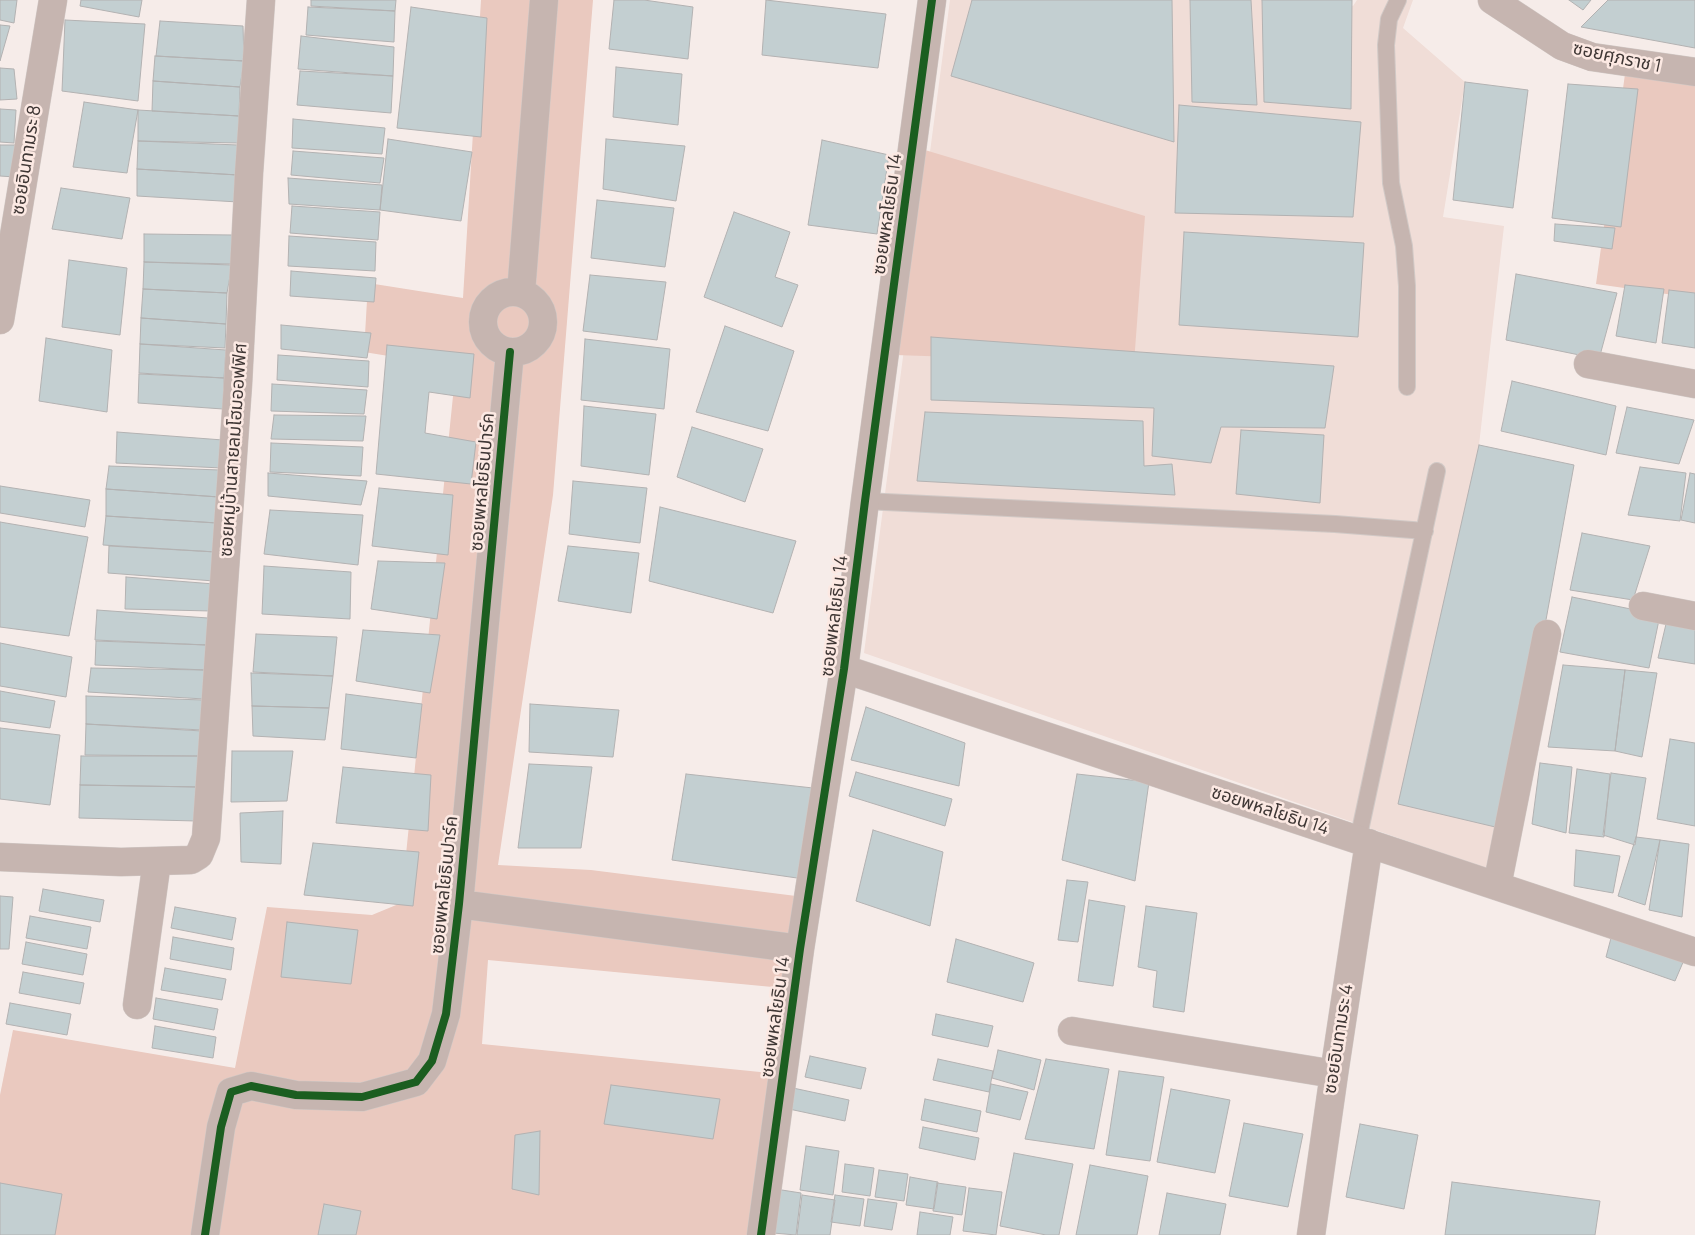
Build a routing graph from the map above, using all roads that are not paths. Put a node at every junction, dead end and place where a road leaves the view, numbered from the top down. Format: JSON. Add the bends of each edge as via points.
{"nodes":[{"id":1,"x":53,"y":0,"type":"edge"},
{"id":2,"x":261,"y":0,"type":"edge"},
{"id":3,"x":544,"y":0,"type":"edge"},
{"id":4,"x":932,"y":0,"type":"edge"},
{"id":5,"x":1398,"y":0,"type":"edge"},
{"id":6,"x":1492,"y":0,"type":"edge"},
{"id":7,"x":1695,"y":72,"type":"edge"},
{"id":8,"x":521,"y":293,"type":"junction"},
{"id":9,"x":0,"y":320,"type":"edge"},
{"id":10,"x":510,"y":352,"type":"junction"},
{"id":11,"x":1588,"y":364,"type":"dead end"},
{"id":12,"x":1695,"y":384,"type":"edge"},
{"id":13,"x":1408,"y":387,"type":"dead end"},
{"id":14,"x":1437,"y":470,"type":"dead end"},
{"id":15,"x":865,"y":501,"type":"junction"},
{"id":16,"x":1424,"y":531,"type":"junction"},
{"id":17,"x":1644,"y":606,"type":"dead end"},
{"id":18,"x":1695,"y":616,"type":"edge"},
{"id":19,"x":1547,"y":634,"type":"dead end"},
{"id":20,"x":844,"y":669,"type":"junction"},
{"id":21,"x":1364,"y":842,"type":"junction"},
{"id":22,"x":0,"y":856,"type":"edge"},
{"id":23,"x":157,"y":861,"type":"junction"},
{"id":24,"x":1497,"y":886,"type":"junction"},
{"id":25,"x":459,"y":904,"type":"junction"},
{"id":26,"x":800,"y":949,"type":"junction"},
{"id":27,"x":1695,"y":952,"type":"edge"},
{"id":28,"x":137,"y":1004,"type":"dead end"},
{"id":29,"x":1072,"y":1031,"type":"dead end"},
{"id":30,"x":1334,"y":1074,"type":"junction"},
{"id":31,"x":205,"y":1235,"type":"edge"},
{"id":32,"x":761,"y":1235,"type":"edge"},
{"id":33,"x":1311,"y":1235,"type":"edge"}],
"edges":[{"from":1,"to":9,"type":"street","name":"ซอยอินทามระ 8"},
{"from":2,"to":23,"type":"street","name":"ซอยหมู่บ้านสายลมโฮมออฟฟิศ","via":[[237,404],[206,838],[199,855],[191,860]]},
{"from":3,"to":8,"type":"street"},
{"from":4,"to":15,"type":"street","name":"ซอยพหลโยธิน 14"},
{"from":5,"to":13,"type":"lane","via":[[1390,19],[1386,45],[1391,183],[1404,246],[1407,286]]},
{"from":6,"to":7,"type":"street","name":"ซอยศุภราช 1","via":[[1562,46],[1592,57]]},
{"from":8,"to":10,"type":"street","via":[[538,304],[544,322],[542,332],[533,344]]},
{"from":8,"to":10,"type":"street","via":[[502,294],[493,300],[483,316],[486,336],[500,349]]},
{"from":10,"to":25,"type":"street","name":"ซอยพหลโยธินปาร์ค"},
{"from":11,"to":12,"type":"street"},
{"from":14,"to":16,"type":"lane"},
{"from":15,"to":16,"type":"lane"},
{"from":15,"to":20,"type":"street","name":"ซอยพหลโยธิน 14"},
{"from":16,"to":21,"type":"lane"},
{"from":17,"to":18,"type":"street"},
{"from":19,"to":24,"type":"street"},
{"from":20,"to":21,"type":"street","name":"ซอยพหลโยธิน 14"},
{"from":20,"to":26,"type":"street","name":"ซอยพหลโยธิน 14"},
{"from":21,"to":24,"type":"street","name":"ซอยพหลโยธิน 14"},
{"from":21,"to":30,"type":"street","name":"ซอยอินทามระ 4"},
{"from":22,"to":23,"type":"street","name":"ซอยหมู่บ้านสายลมโฮมออฟฟิศ"},
{"from":23,"to":28,"type":"street"},
{"from":24,"to":27,"type":"street","name":"ซอยพหลโยธิน 14"},
{"from":25,"to":26,"type":"street","name":"ซอยพหลโยธินปาร์ค"},
{"from":25,"to":31,"type":"street","name":"ซอยพหลโยธินปาร์ค","via":[[446,1014],[432,1061],[416,1082],[362,1097],[296,1095],[251,1086],[231,1092],[221,1127]]},
{"from":26,"to":32,"type":"street","name":"ซอยพหลโยธิน 14"},
{"from":29,"to":30,"type":"street"},
{"from":30,"to":33,"type":"street","name":"ซอยอินทามระ 4"}]}
